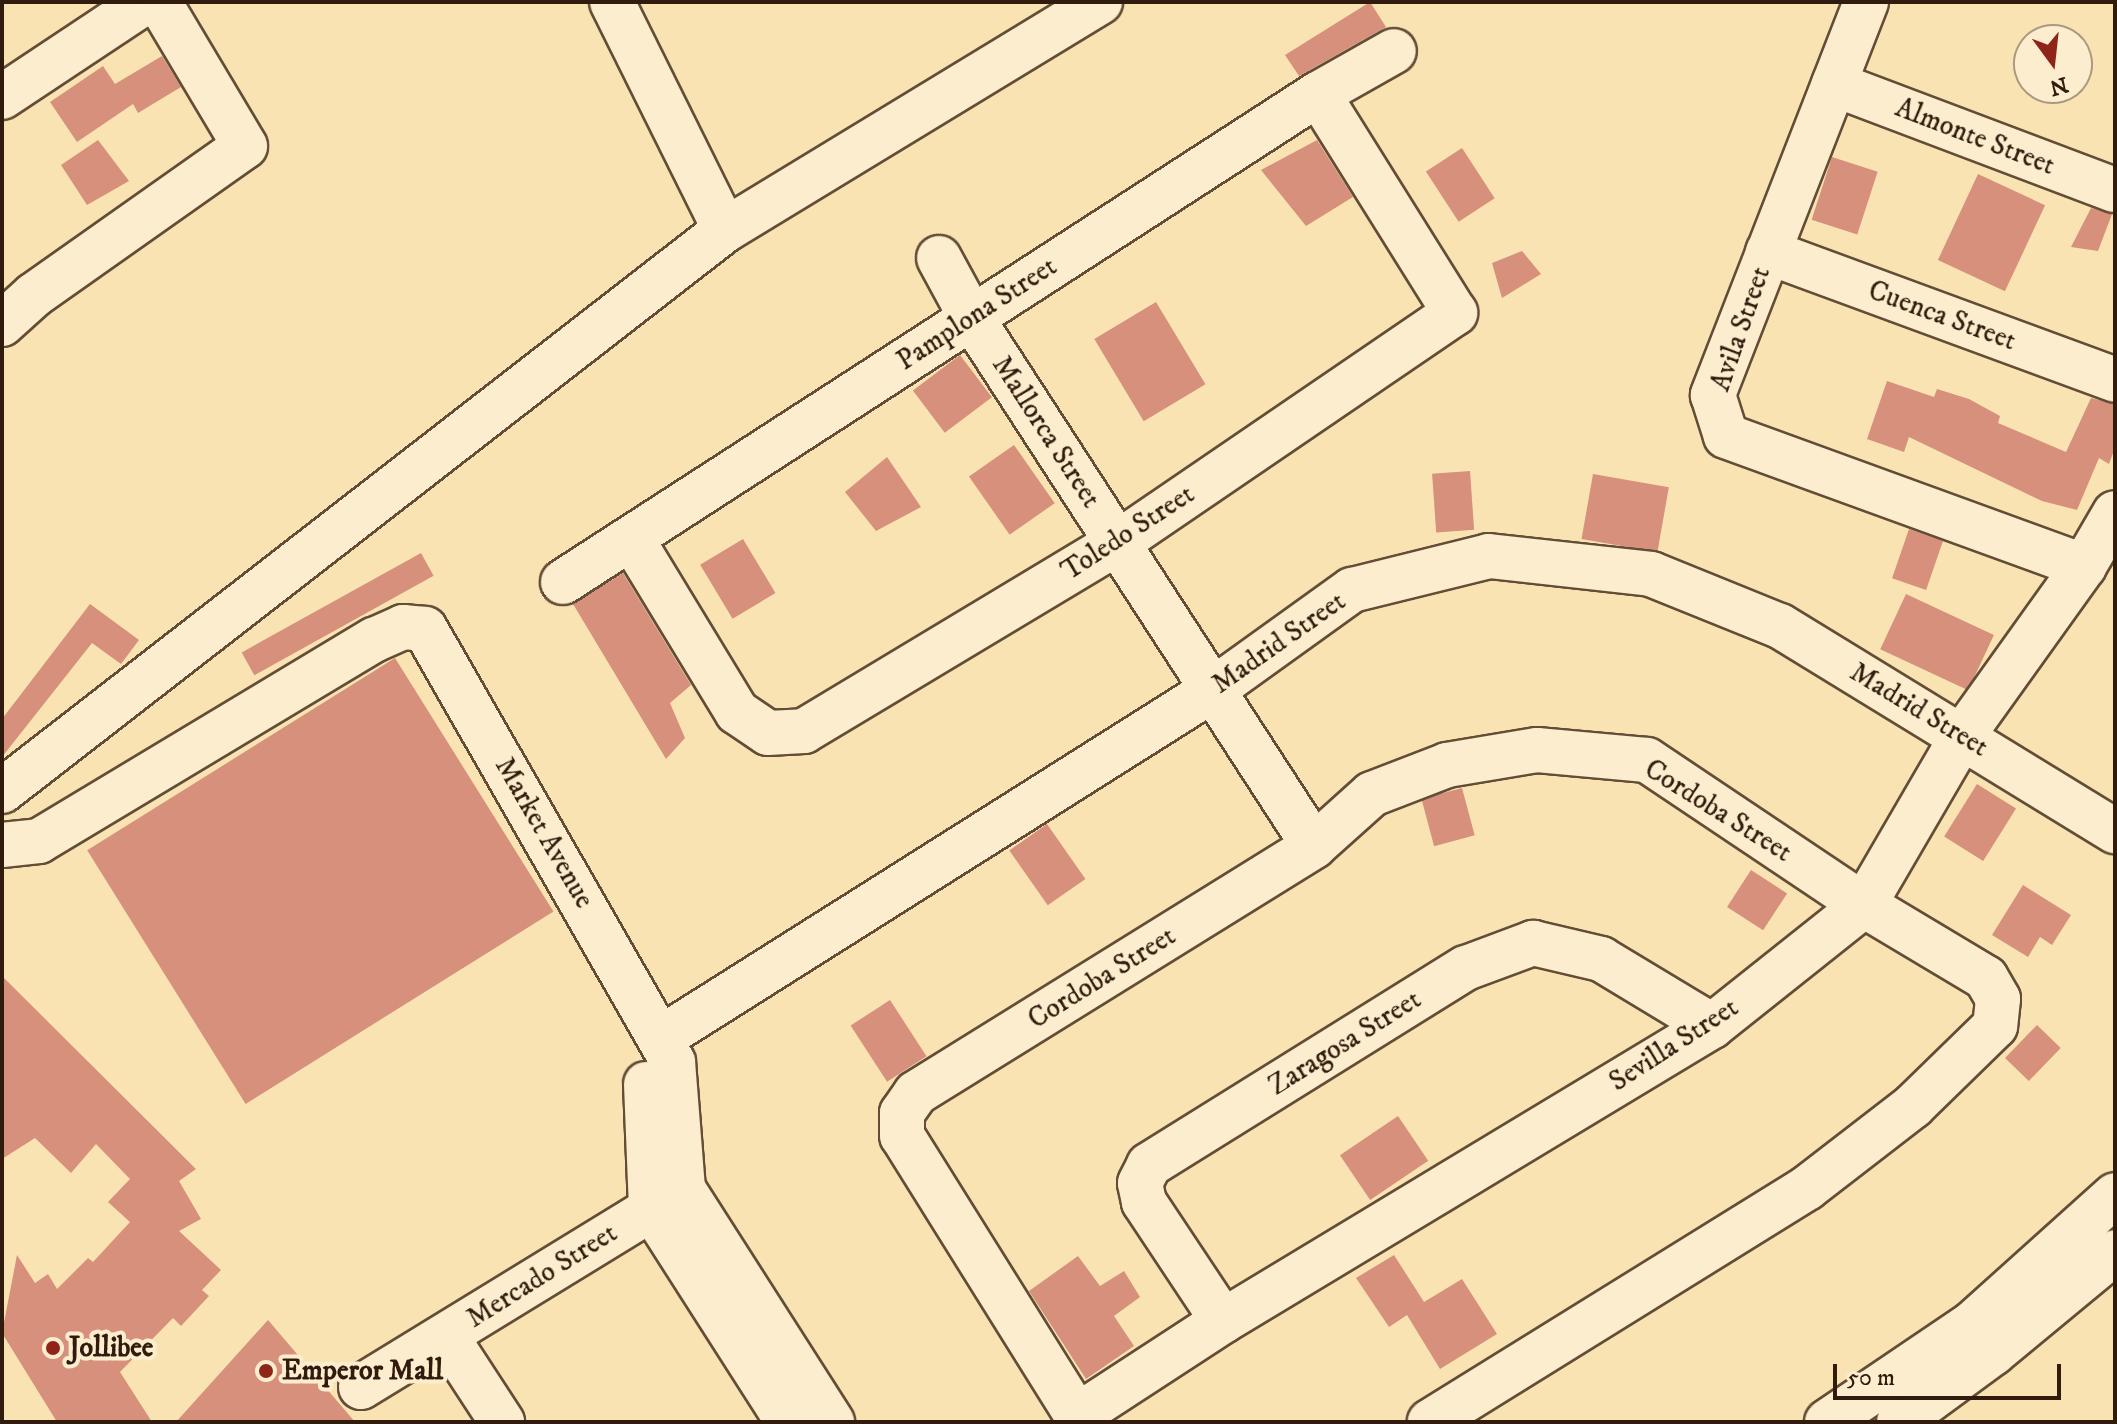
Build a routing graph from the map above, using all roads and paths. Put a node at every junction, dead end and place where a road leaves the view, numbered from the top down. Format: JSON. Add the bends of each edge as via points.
{"nodes":[{"id":1,"x":145,"y":2,"type":"edge"},
{"id":2,"x":159,"y":2,"type":"edge"},
{"id":3,"x":612,"y":2,"type":"edge"},
{"id":4,"x":1100,"y":2,"type":"edge"},
{"id":5,"x":1866,"y":2,"type":"edge"},
{"id":6,"x":1394,"y":51,"type":"dead end"},
{"id":7,"x":1834,"y":84,"type":"junction"},
{"id":8,"x":1318,"y":94,"type":"junction"},
{"id":9,"x":2,"y":97,"type":"edge"},
{"id":10,"x":2115,"y":190,"type":"edge"},
{"id":11,"x":725,"y":230,"type":"junction"},
{"id":12,"x":1768,"y":252,"type":"junction"},
{"id":13,"x":939,"y":258,"type":"dead end"},
{"id":14,"x":971,"y":317,"type":"junction"},
{"id":15,"x":2,"y":324,"type":"edge"},
{"id":16,"x":2115,"y":380,"type":"edge"},
{"id":17,"x":2115,"y":513,"type":"edge"},
{"id":18,"x":633,"y":541,"type":"junction"},
{"id":19,"x":1119,"y":542,"type":"junction"},
{"id":20,"x":2084,"y":566,"type":"junction"},
{"id":21,"x":563,"y":582,"type":"dead end"},
{"id":22,"x":1214,"y":689,"type":"junction"},
{"id":23,"x":1963,"y":735,"type":"junction"},
{"id":24,"x":2,"y":791,"type":"edge"},
{"id":25,"x":2115,"y":831,"type":"edge"},
{"id":26,"x":2,"y":845,"type":"edge"},
{"id":27,"x":1314,"y":846,"type":"junction"},
{"id":28,"x":1864,"y":905,"type":"junction"},
{"id":29,"x":1712,"y":1026,"type":"junction"},
{"id":30,"x":661,"y":1038,"type":"junction"},
{"id":31,"x":2115,"y":1195,"type":"edge"},
{"id":32,"x":667,"y":1199,"type":"junction"},
{"id":33,"x":2115,"y":1252,"type":"edge"},
{"id":34,"x":1223,"y":1321,"type":"junction"},
{"id":35,"x":446,"y":1336,"type":"junction"},
{"id":36,"x":361,"y":1387,"type":"dead end"},
{"id":37,"x":1079,"y":1419,"type":"edge"},
{"id":38,"x":1829,"y":1421,"type":"edge"},
{"id":39,"x":502,"y":1422,"type":"edge"},
{"id":40,"x":788,"y":1422,"type":"edge"},
{"id":41,"x":832,"y":1422,"type":"edge"},
{"id":42,"x":1430,"y":1422,"type":"edge"},
{"id":43,"x":1899,"y":1422,"type":"edge"}],
"edges":[{"from":1,"to":9,"type":"street"},
{"from":2,"to":15,"type":"street","via":[[245,146],[34,295]]},
{"from":3,"to":11,"type":"street"},
{"from":4,"to":11,"type":"street"},
{"from":5,"to":7,"type":"street","name":"Avila Street"},
{"from":6,"to":8,"type":"street","name":"Pamplona Street"},
{"from":7,"to":10,"type":"street","name":"Almonte Street"},
{"from":7,"to":12,"type":"street","name":"Avila Street"},
{"from":8,"to":14,"type":"street","name":"Pamplona Street"},
{"from":8,"to":19,"type":"street","name":"Toledo Street","via":[[1455,313]]},
{"from":11,"to":24,"type":"street"},
{"from":12,"to":16,"type":"street","name":"Cuenca Street"},
{"from":12,"to":20,"type":"street","name":"Avila Street","via":[[1713,395],[1726,436]]},
{"from":13,"to":14,"type":"street","name":"Mallorca Street"},
{"from":14,"to":18,"type":"street","name":"Pamplona Street"},
{"from":14,"to":19,"type":"street","name":"Mallorca Street"},
{"from":17,"to":20,"type":"street","name":"Sevilla Street"},
{"from":18,"to":19,"type":"street","name":"Toledo Street","via":[[737,712],[768,733],[804,731]]},
{"from":18,"to":21,"type":"street","name":"Pamplona Street"},
{"from":19,"to":22,"type":"street","name":"Mallorca Street"},
{"from":20,"to":23,"type":"street","name":"Sevilla Street"},
{"from":22,"to":23,"type":"street","name":"Madrid Street","via":[[1352,590],[1489,556],[1651,574],[1780,626]]},
{"from":22,"to":27,"type":"street","name":"Mallorca Street"},
{"from":22,"to":30,"type":"street","name":"Madrid Street"},
{"from":23,"to":25,"type":"street","name":"Madrid Street"},
{"from":23,"to":28,"type":"street","name":"Sevilla Street"},
{"from":26,"to":30,"type":"street","name":"Market Avenue","via":[[39,841],[374,640],[403,627],[425,629]]},
{"from":27,"to":28,"type":"street","name":"Cordoba Street","via":[[1372,794],[1447,765],[1537,750],[1647,760]]},
{"from":27,"to":37,"type":"street","name":"Cordoba Street","via":[[916,1093],[902,1113],[902,1136]]},
{"from":28,"to":29,"type":"street","name":"Sevilla Street"},
{"from":28,"to":42,"type":"street","name":"Cordoba Street","via":[[1986,978],[1998,999],[1995,1026],[1913,1106],[1807,1188]]},
{"from":29,"to":34,"type":"street","name":"Sevilla Street"},
{"from":29,"to":34,"type":"street","name":"Zaragosa Street","via":[[1601,959],[1533,943],[1466,968],[1149,1165],[1140,1183],[1144,1202]]},
{"from":30,"to":32,"type":"street","name":"Market Avenue","via":[[673,1062]]},
{"from":31,"to":38,"type":"street","via":[[1973,1323]]},
{"from":32,"to":35,"type":"street","name":"Mercado Street"},
{"from":32,"to":40,"type":"street","name":"Market Avenue"},
{"from":32,"to":41,"type":"street","name":"Market Avenue"},
{"from":33,"to":43,"type":"street"},
{"from":34,"to":37,"type":"street","name":"Sevilla Street"},
{"from":35,"to":36,"type":"street","name":"Mercado Street"},
{"from":35,"to":39,"type":"street"}]}
